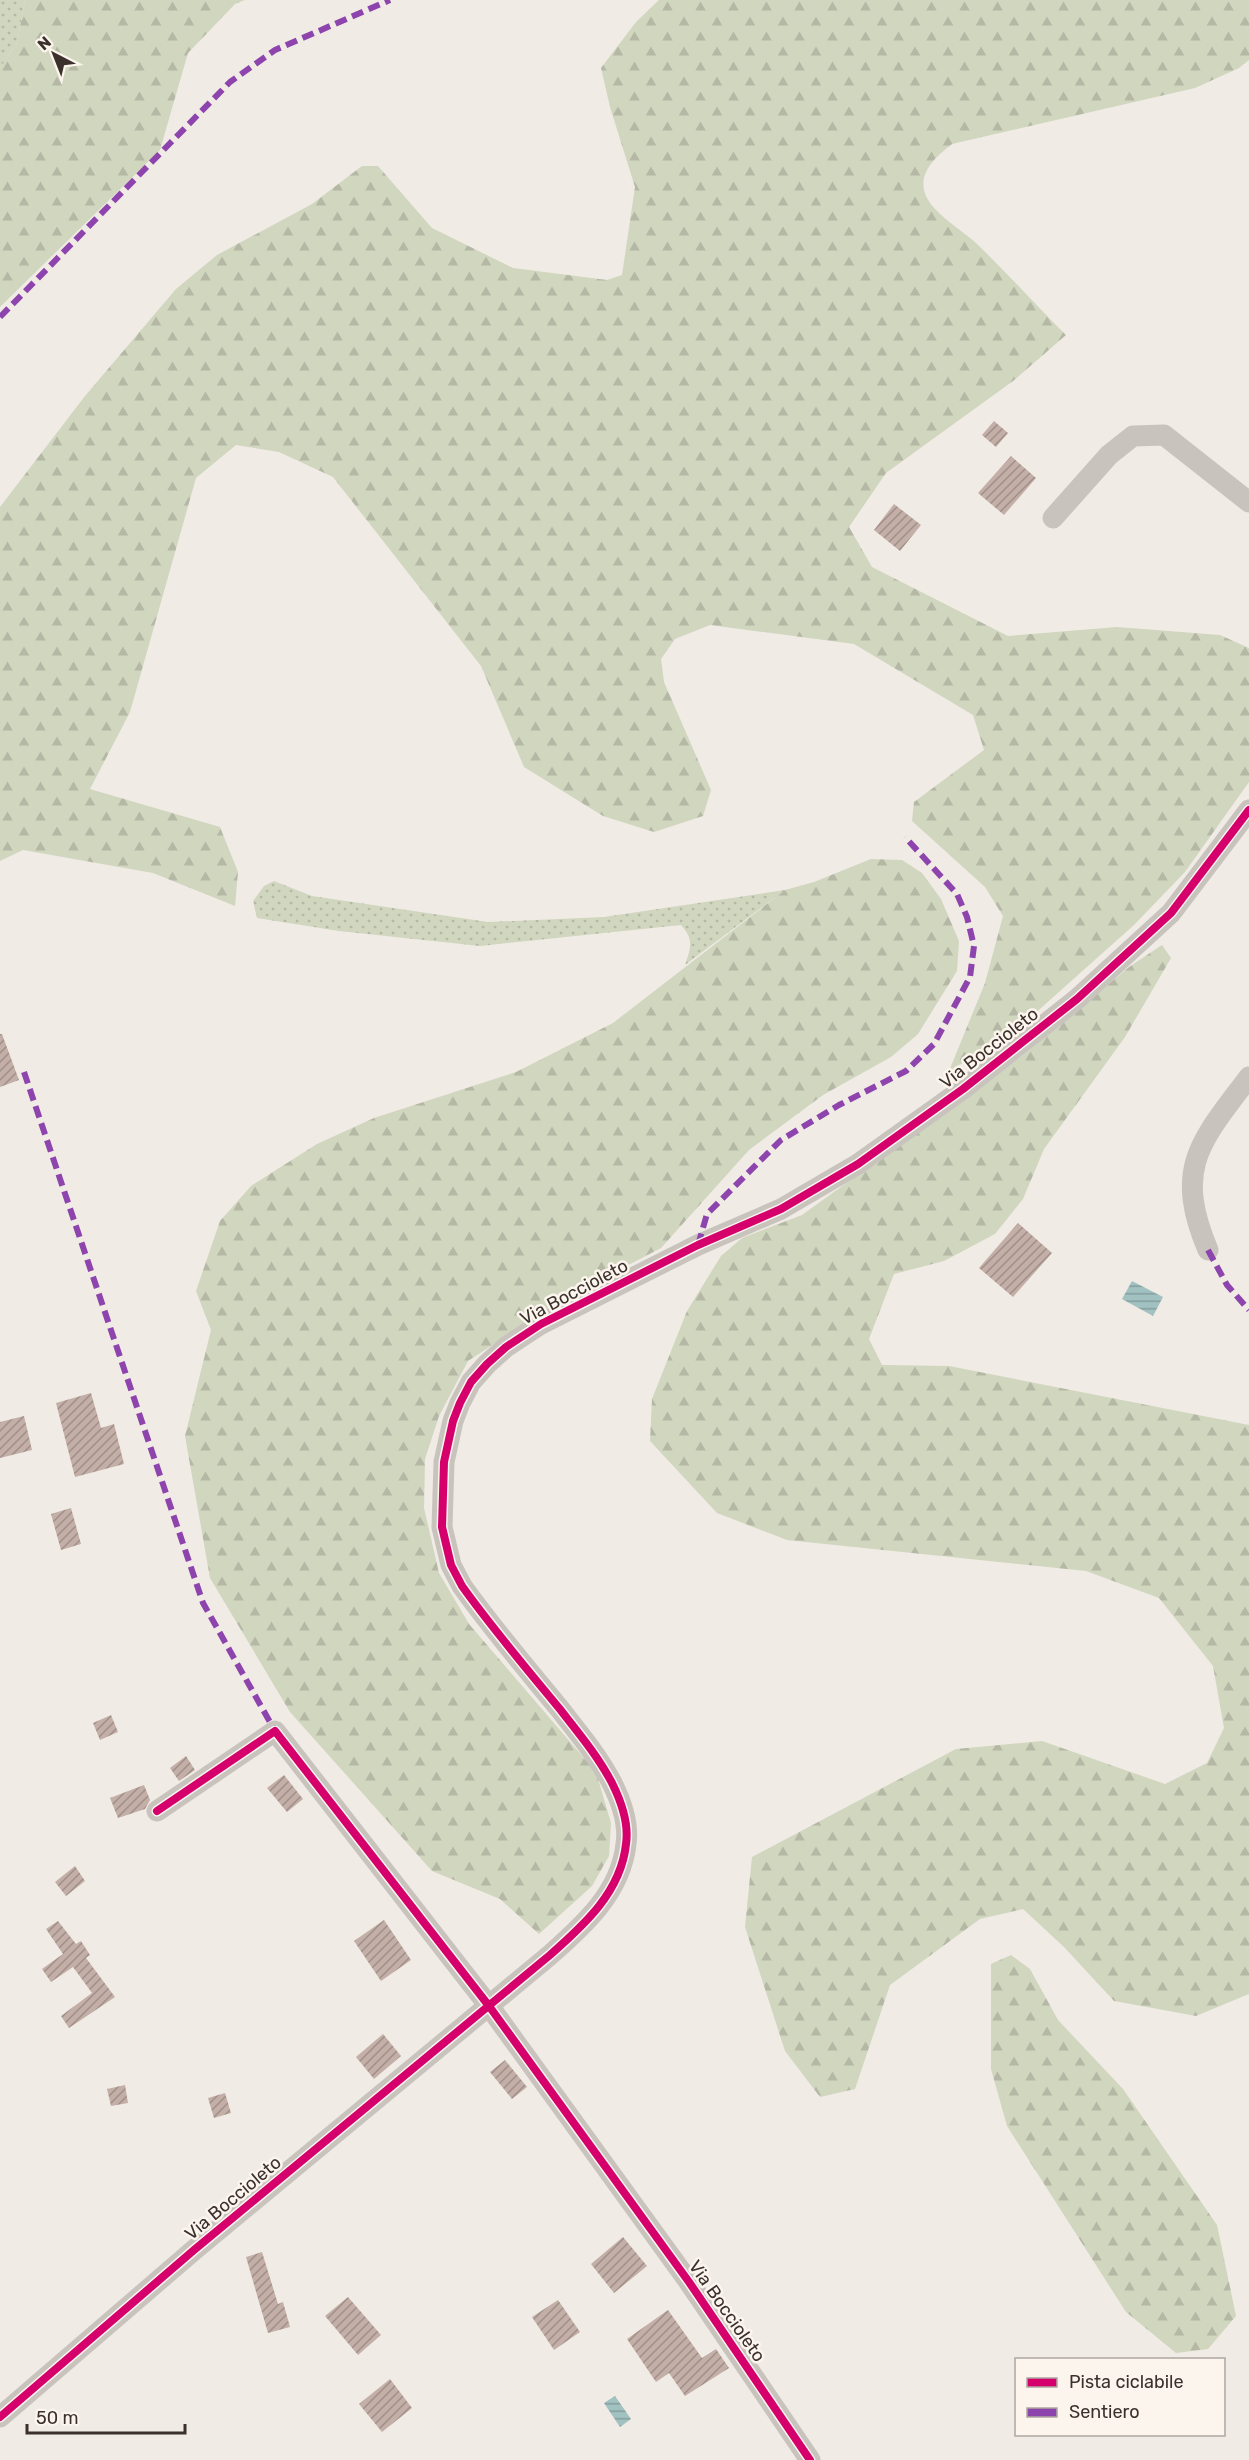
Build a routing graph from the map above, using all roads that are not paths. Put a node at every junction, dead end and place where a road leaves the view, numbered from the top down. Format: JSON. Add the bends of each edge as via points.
{"nodes":[{"id":1,"x":1249,"y":502,"type":"edge"},
{"id":2,"x":1053,"y":518,"type":"dead end"},
{"id":3,"x":1249,"y":810,"type":"edge"},
{"id":4,"x":1249,"y":1077,"type":"edge"},
{"id":5,"x":1208,"y":1250,"type":"dead end"},
{"id":6,"x":157,"y":1811,"type":"dead end"},
{"id":7,"x":489,"y":2006,"type":"junction"},
{"id":8,"x":0,"y":2417,"type":"edge"},
{"id":9,"x":810,"y":2460,"type":"edge"}],
"edges":[{"from":1,"to":2,"type":"street","via":[[1164,435],[1133,436],[1109,455]]},
{"from":3,"to":7,"type":"street","name":"Via Boccioleto","via":[[1171,913],[1077,999],[963,1089],[858,1164],[781,1209],[698,1245],[541,1324],[506,1347],[471,1382],[453,1421],[444,1462],[441,1512],[452,1565],[471,1599],[603,1769],[619,1800],[627,1830],[618,1876],[595,1912]]},
{"from":4,"to":5,"type":"street","via":[[1207,1132],[1194,1163],[1194,1208]]},
{"from":6,"to":7,"type":"street","via":[[275,1731]]},
{"from":7,"to":8,"type":"street","name":"Via Boccioleto","via":[[194,2250]]},
{"from":7,"to":9,"type":"street","name":"Via Boccioleto","via":[[689,2282]]}]}
